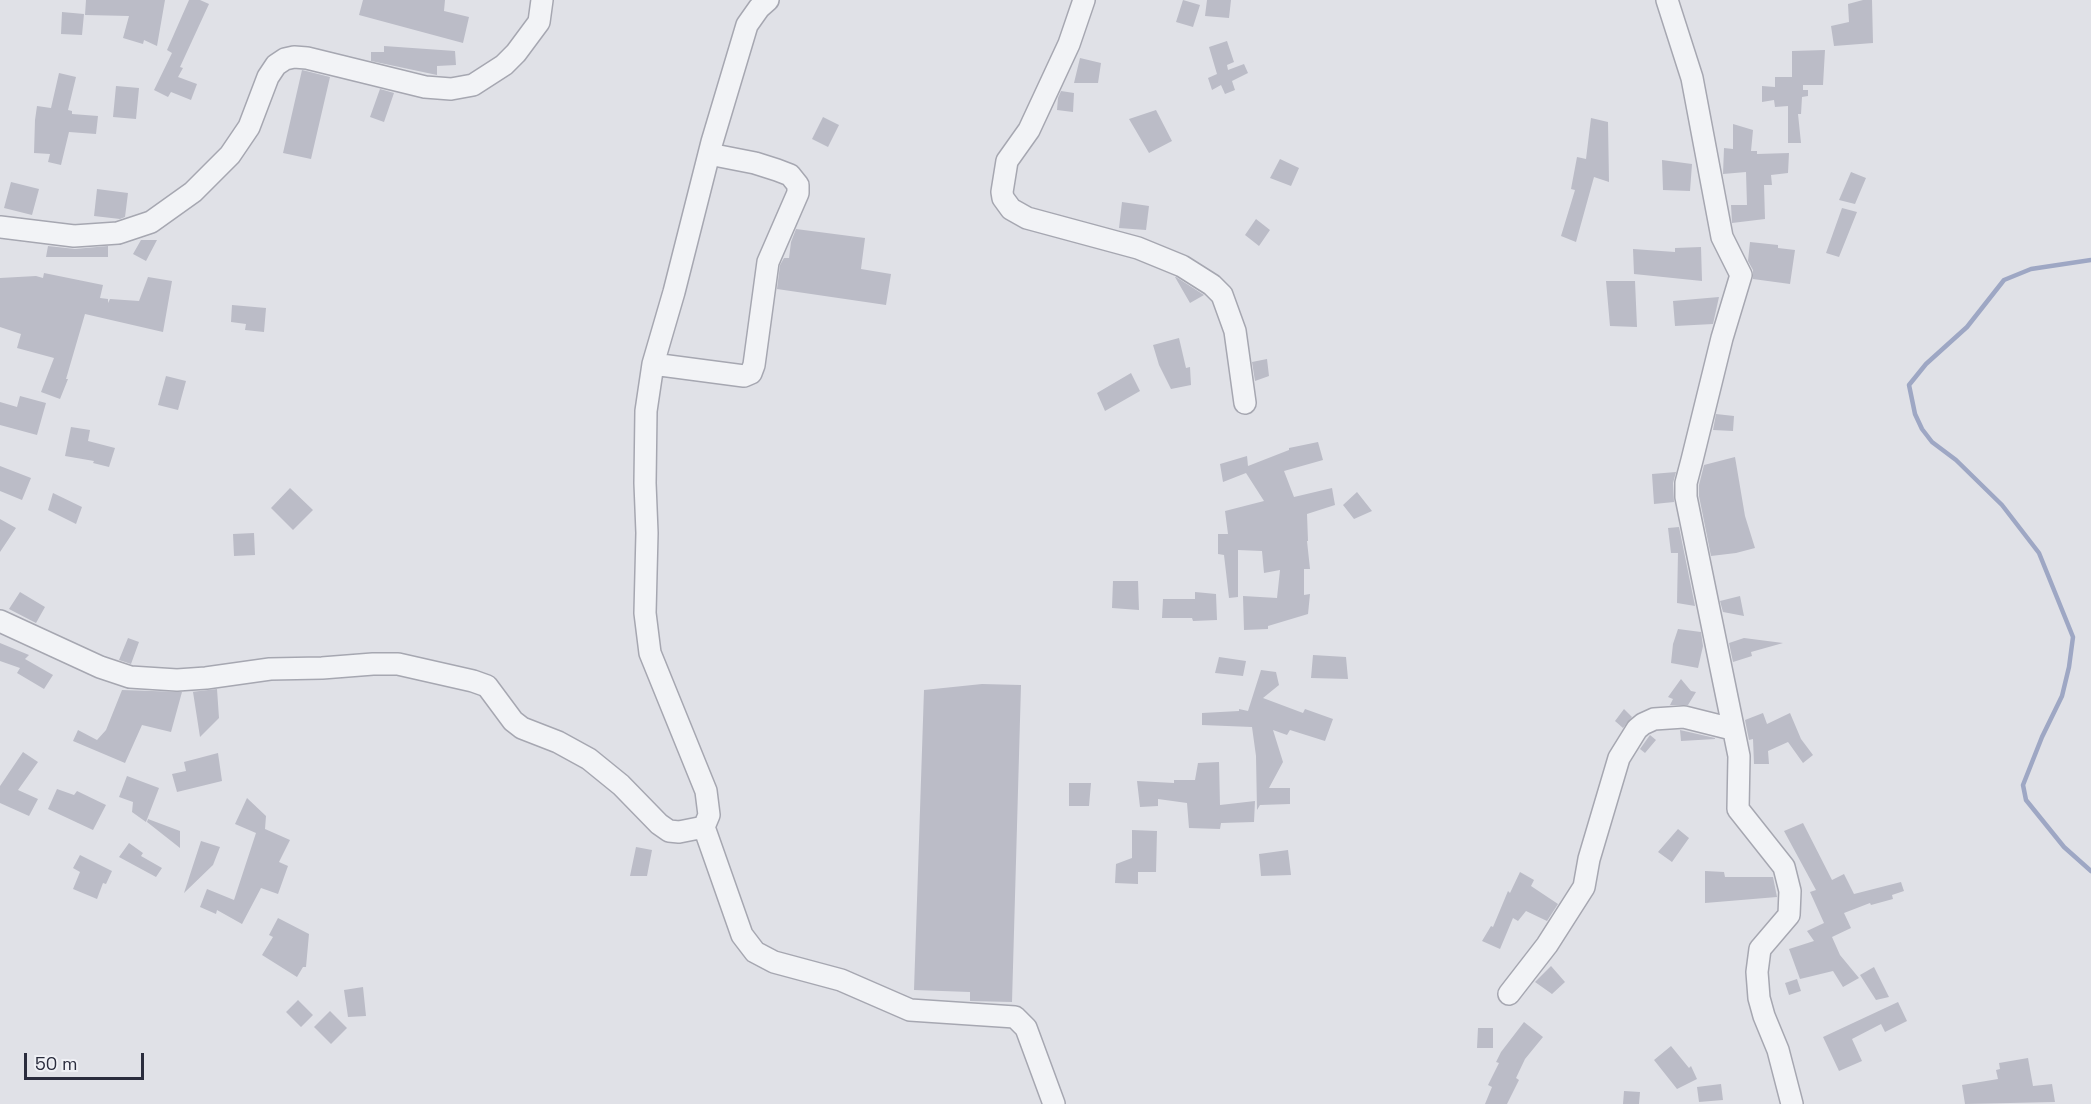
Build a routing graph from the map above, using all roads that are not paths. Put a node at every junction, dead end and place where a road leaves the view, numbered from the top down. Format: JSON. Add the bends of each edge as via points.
{"nodes":[{"id":1,"x":542,"y":0,"type":"edge"},
{"id":2,"x":768,"y":0,"type":"edge"},
{"id":3,"x":1084,"y":0,"type":"edge"},
{"id":4,"x":1667,"y":0,"type":"edge"},
{"id":5,"x":709,"y":154,"type":"junction"},
{"id":6,"x":0,"y":228,"type":"edge"},
{"id":7,"x":652,"y":364,"type":"junction"},
{"id":8,"x":1245,"y":403,"type":"dead end"},
{"id":9,"x":0,"y":621,"type":"edge"},
{"id":10,"x":1732,"y":729,"type":"junction"},
{"id":11,"x":704,"y":827,"type":"junction"},
{"id":12,"x":1509,"y":994,"type":"dead end"},
{"id":13,"x":1054,"y":1104,"type":"edge"},
{"id":14,"x":1792,"y":1104,"type":"edge"}],
"edges":[{"from":1,"to":6,"type":"street","via":[[539,22],[516,53],[473,84],[425,87],[307,58],[285,59],[268,77],[249,127],[230,155],[193,192],[152,222],[118,233],[74,236]]},
{"from":2,"to":5,"type":"street","via":[[747,25]]},
{"from":3,"to":8,"type":"street","via":[[1070,45],[1029,130],[1006,161],[1003,198],[1011,209],[1026,218],[1138,248],[1182,266],[1212,285],[1222,295],[1235,331]]},
{"from":4,"to":10,"type":"street","via":[[1692,78],[1722,237],[1741,275],[1686,483]]},
{"from":5,"to":7,"type":"street"},
{"from":5,"to":7,"type":"street","via":[[777,170],[790,175],[798,185],[768,262],[754,365],[751,373],[744,376]]},
{"from":7,"to":11,"type":"street","via":[[646,411],[645,613],[650,653],[706,790],[709,815]]},
{"from":9,"to":11,"type":"street","via":[[130,677],[177,680],[270,669],[373,664],[409,666],[481,683],[493,692],[513,721],[589,759],[669,831]]},
{"from":10,"to":12,"type":"street","via":[[1684,717],[1654,718],[1637,729],[1619,758],[1584,887]]},
{"from":10,"to":14,"type":"street","via":[[1739,756],[1738,809],[1784,867],[1790,891],[1789,915],[1760,949],[1757,972],[1759,998]]},
{"from":11,"to":13,"type":"street","via":[[742,935],[755,952],[774,962],[841,980],[909,1010],[1015,1017],[1026,1028]]}]}
